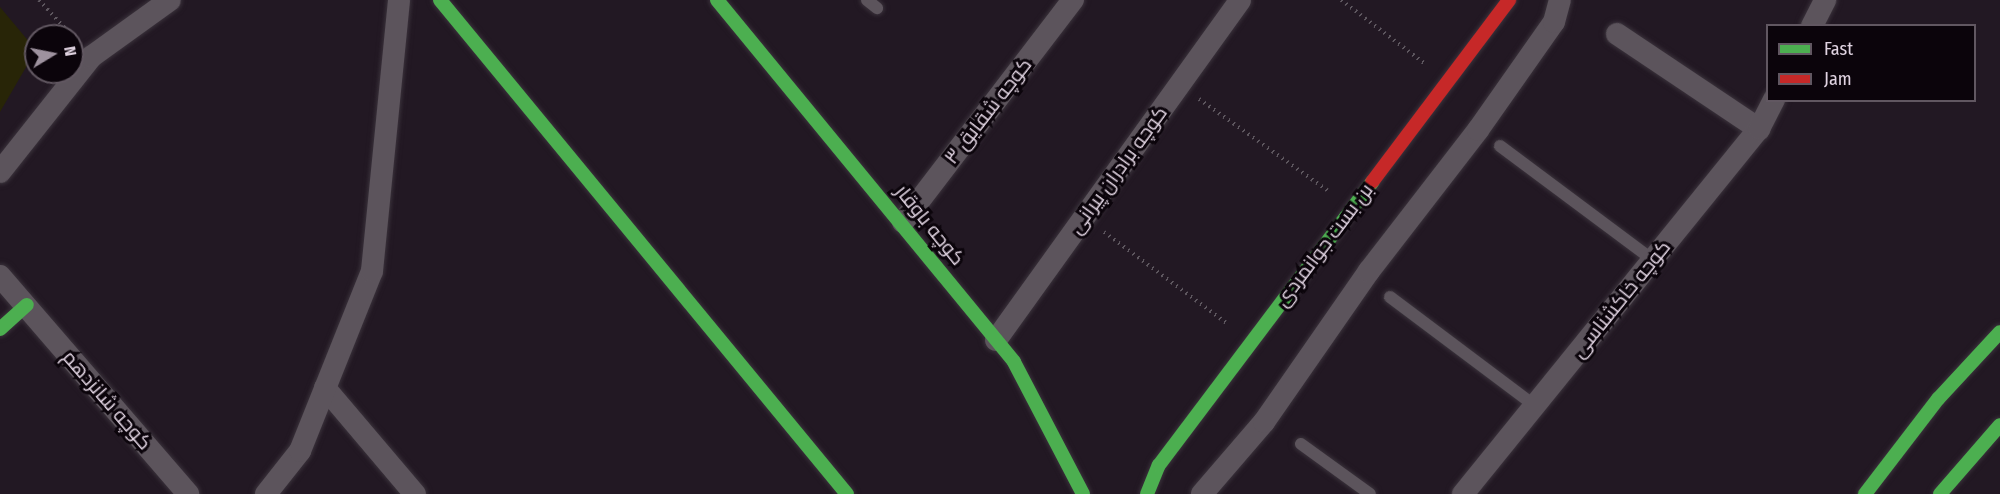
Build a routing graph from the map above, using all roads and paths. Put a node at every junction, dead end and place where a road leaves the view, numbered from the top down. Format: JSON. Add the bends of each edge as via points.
{"nodes":[{"id":1,"x":39,"y":0,"type":"edge"},
{"id":2,"x":170,"y":0,"type":"edge"},
{"id":3,"x":399,"y":0,"type":"edge"},
{"id":4,"x":440,"y":0,"type":"edge"},
{"id":5,"x":867,"y":0,"type":"edge"},
{"id":6,"x":1073,"y":0,"type":"edge"},
{"id":7,"x":1240,"y":0,"type":"edge"},
{"id":8,"x":1341,"y":0,"type":"edge"},
{"id":9,"x":1509,"y":0,"type":"edge"},
{"id":10,"x":1560,"y":0,"type":"edge"},
{"id":11,"x":1825,"y":0,"type":"edge"},
{"id":12,"x":725,"y":3,"type":"edge"},
{"id":13,"x":877,"y":8,"type":"dead end"},
{"id":14,"x":61,"y":24,"type":"edge"},
{"id":15,"x":1813,"y":24,"type":"edge"},
{"id":16,"x":1617,"y":34,"type":"dead end"},
{"id":17,"x":1448,"y":81,"type":"junction"},
{"id":18,"x":1179,"y":84,"type":"junction"},
{"id":19,"x":1773,"y":102,"type":"edge"},
{"id":20,"x":1759,"y":129,"type":"junction"},
{"id":21,"x":1500,"y":146,"type":"dead end"},
{"id":22,"x":0,"y":172,"type":"edge"},
{"id":23,"x":1352,"y":208,"type":"junction"},
{"id":24,"x":1084,"y":217,"type":"junction"},
{"id":25,"x":903,"y":222,"type":"junction"},
{"id":26,"x":1653,"y":260,"type":"junction"},
{"id":27,"x":0,"y":276,"type":"edge"},
{"id":28,"x":1390,"y":297,"type":"dead end"},
{"id":29,"x":27,"y":305,"type":"junction"},
{"id":30,"x":0,"y":330,"type":"edge"},
{"id":31,"x":2000,"y":332,"type":"edge"},
{"id":32,"x":996,"y":339,"type":"junction"},
{"id":33,"x":1252,"y":342,"type":"junction"},
{"id":34,"x":325,"y":388,"type":"junction"},
{"id":35,"x":1535,"y":406,"type":"junction"},
{"id":36,"x":2000,"y":425,"type":"edge"},
{"id":37,"x":1301,"y":444,"type":"dead end"},
{"id":38,"x":188,"y":494,"type":"edge"},
{"id":39,"x":266,"y":494,"type":"edge"},
{"id":40,"x":415,"y":494,"type":"edge"},
{"id":41,"x":847,"y":494,"type":"edge"},
{"id":42,"x":1083,"y":494,"type":"edge"},
{"id":43,"x":1147,"y":494,"type":"edge"},
{"id":44,"x":1202,"y":494,"type":"edge"},
{"id":45,"x":1370,"y":494,"type":"edge"},
{"id":46,"x":1463,"y":494,"type":"edge"},
{"id":47,"x":1865,"y":494,"type":"edge"},
{"id":48,"x":1940,"y":494,"type":"edge"}],
"edges":[{"from":1,"to":14,"type":"path"},
{"from":2,"to":22,"type":"street","via":[[91,57]]},
{"from":3,"to":34,"type":"street","via":[[372,271]]},
{"from":4,"to":41,"type":"street"},
{"from":5,"to":13,"type":"lane"},
{"from":6,"to":25,"type":"street","name":"کوچه شقایق ۳"},
{"from":7,"to":18,"type":"street","name":"کوچه برادران پیرانی"},
{"from":8,"to":17,"type":"path"},
{"from":9,"to":17,"type":"street","name":"بن بست جوانمردی"},
{"from":10,"to":44,"type":"street","via":[[1554,22],[1478,130],[1369,271],[1264,422]]},
{"from":11,"to":15,"type":"street"},
{"from":12,"to":25,"type":"street","name":"کوچه باوقار"},
{"from":16,"to":20,"type":"street"},
{"from":17,"to":23,"type":"street","name":"بن بست جوانمردی"},
{"from":18,"to":23,"type":"path"},
{"from":18,"to":24,"type":"street","name":"کوچه برادران پیرانی"},
{"from":19,"to":20,"type":"street","name":"کوچه خاکشناسی"},
{"from":20,"to":26,"type":"street","name":"کوچه خاکشناسی"},
{"from":21,"to":26,"type":"lane"},
{"from":23,"to":33,"type":"street","name":"بن بست جوانمردی"},
{"from":24,"to":32,"type":"street","name":"کوچه برادران پیرانی"},
{"from":24,"to":33,"type":"path"},
{"from":25,"to":32,"type":"street","name":"کوچه باوقار"},
{"from":26,"to":35,"type":"street","name":"کوچه خاکشناسی"},
{"from":27,"to":29,"type":"street","name":"کوچه شانزدهم"},
{"from":28,"to":35,"type":"lane"},
{"from":29,"to":30,"type":"street"},
{"from":29,"to":38,"type":"street","name":"کوچه شانزدهم"},
{"from":31,"to":47,"type":"street","via":[[1938,399]]},
{"from":32,"to":42,"type":"street","name":"کوچه باوقار","via":[[1014,362]]},
{"from":33,"to":43,"type":"street","name":"بن بست جوانمردی","via":[[1159,465]]},
{"from":34,"to":39,"type":"street","via":[[300,452]]},
{"from":34,"to":40,"type":"street"},
{"from":35,"to":46,"type":"street","name":"کوچه خاکشناسی"},
{"from":36,"to":48,"type":"street"},
{"from":37,"to":45,"type":"lane"}]}
